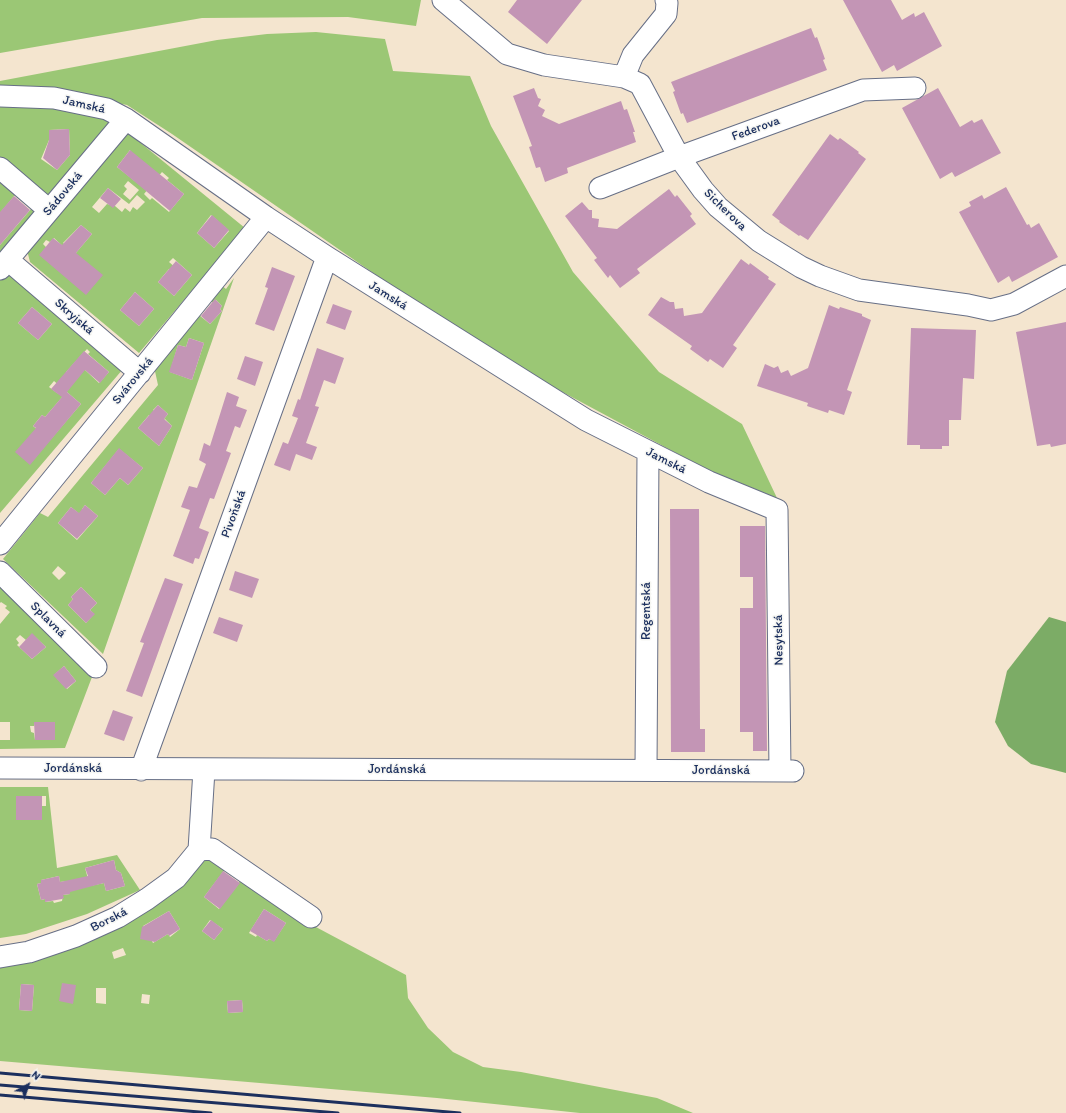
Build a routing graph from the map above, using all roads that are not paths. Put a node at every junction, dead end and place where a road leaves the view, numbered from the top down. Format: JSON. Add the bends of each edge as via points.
{"nodes":[{"id":1,"x":443,"y":0,"type":"edge"},
{"id":2,"x":667,"y":1,"type":"edge"},
{"id":3,"x":624,"y":78,"type":"junction"},
{"id":4,"x":915,"y":88,"type":"dead end"},
{"id":5,"x":0,"y":96,"type":"edge"},
{"id":6,"x":126,"y":119,"type":"junction"},
{"id":7,"x":679,"y":157,"type":"junction"},
{"id":8,"x":0,"y":168,"type":"edge"},
{"id":9,"x":600,"y":188,"type":"dead end"},
{"id":10,"x":49,"y":210,"type":"junction"},
{"id":11,"x":266,"y":217,"type":"junction"},
{"id":12,"x":327,"y":257,"type":"junction"},
{"id":13,"x":4,"y":265,"type":"edge"},
{"id":14,"x":1066,"y":276,"type":"edge"},
{"id":15,"x":140,"y":373,"type":"junction"},
{"id":16,"x":648,"y":452,"type":"junction"},
{"id":17,"x":777,"y":510,"type":"joint"},
{"id":18,"x":0,"y":544,"type":"edge"},
{"id":19,"x":0,"y":572,"type":"edge"},
{"id":20,"x":96,"y":667,"type":"dead end"},
{"id":21,"x":0,"y":768,"type":"edge"},
{"id":22,"x":141,"y":770,"type":"junction"},
{"id":23,"x":204,"y":770,"type":"junction"},
{"id":24,"x":646,"y":770,"type":"junction"},
{"id":25,"x":787,"y":771,"type":"joint"},
{"id":26,"x":199,"y":850,"type":"junction"},
{"id":27,"x":311,"y":917,"type":"dead end"},
{"id":28,"x":0,"y":957,"type":"edge"}],
"edges":[{"from":1,"to":3,"type":"street","name":"Sicherova","via":[[507,54],[544,65]]},
{"from":2,"to":3,"type":"street","via":[[666,14],[633,55]]},
{"from":3,"to":7,"type":"street","name":"Sicherova","via":[[640,84],[645,91]]},
{"from":4,"to":7,"type":"street","name":"Federova","via":[[863,90]]},
{"from":5,"to":6,"type":"street","name":"Jamská","via":[[54,98],[107,109]]},
{"from":6,"to":10,"type":"street","name":"Sádovská"},
{"from":6,"to":11,"type":"street","name":"Jamská"},
{"from":7,"to":9,"type":"street","name":"Federova"},
{"from":7,"to":14,"type":"street","name":"Sicherova","via":[[718,207],[759,241],[801,267],[859,290],[991,310],[1014,304]]},
{"from":8,"to":10,"type":"street"},
{"from":10,"to":13,"type":"street","name":"Sádovská"},
{"from":11,"to":12,"type":"street","name":"Jamská"},
{"from":11,"to":15,"type":"street","name":"Svárovská"},
{"from":12,"to":16,"type":"street","name":"Jamská","via":[[580,417]]},
{"from":12,"to":22,"type":"street","name":"Pivoňská"},
{"from":13,"to":15,"type":"street","name":"Skryjská"},
{"from":15,"to":18,"type":"street","name":"Svárovská"},
{"from":16,"to":17,"type":"street","name":"Jamská","via":[[709,482]]},
{"from":16,"to":24,"type":"street","name":"Regentská"},
{"from":17,"to":25,"type":"street","name":"Nesytská"},
{"from":19,"to":20,"type":"street","name":"Splavná"},
{"from":21,"to":22,"type":"street","name":"Jordánská"},
{"from":22,"to":23,"type":"street","name":"Jordánská"},
{"from":23,"to":24,"type":"street","name":"Jordánská"},
{"from":23,"to":26,"type":"street"},
{"from":24,"to":25,"type":"street","name":"Jordánská"},
{"from":26,"to":27,"type":"street","via":[[212,849]]},
{"from":26,"to":28,"type":"street","name":"Borská","via":[[176,878],[118,917],[76,936],[29,952]]}]}
